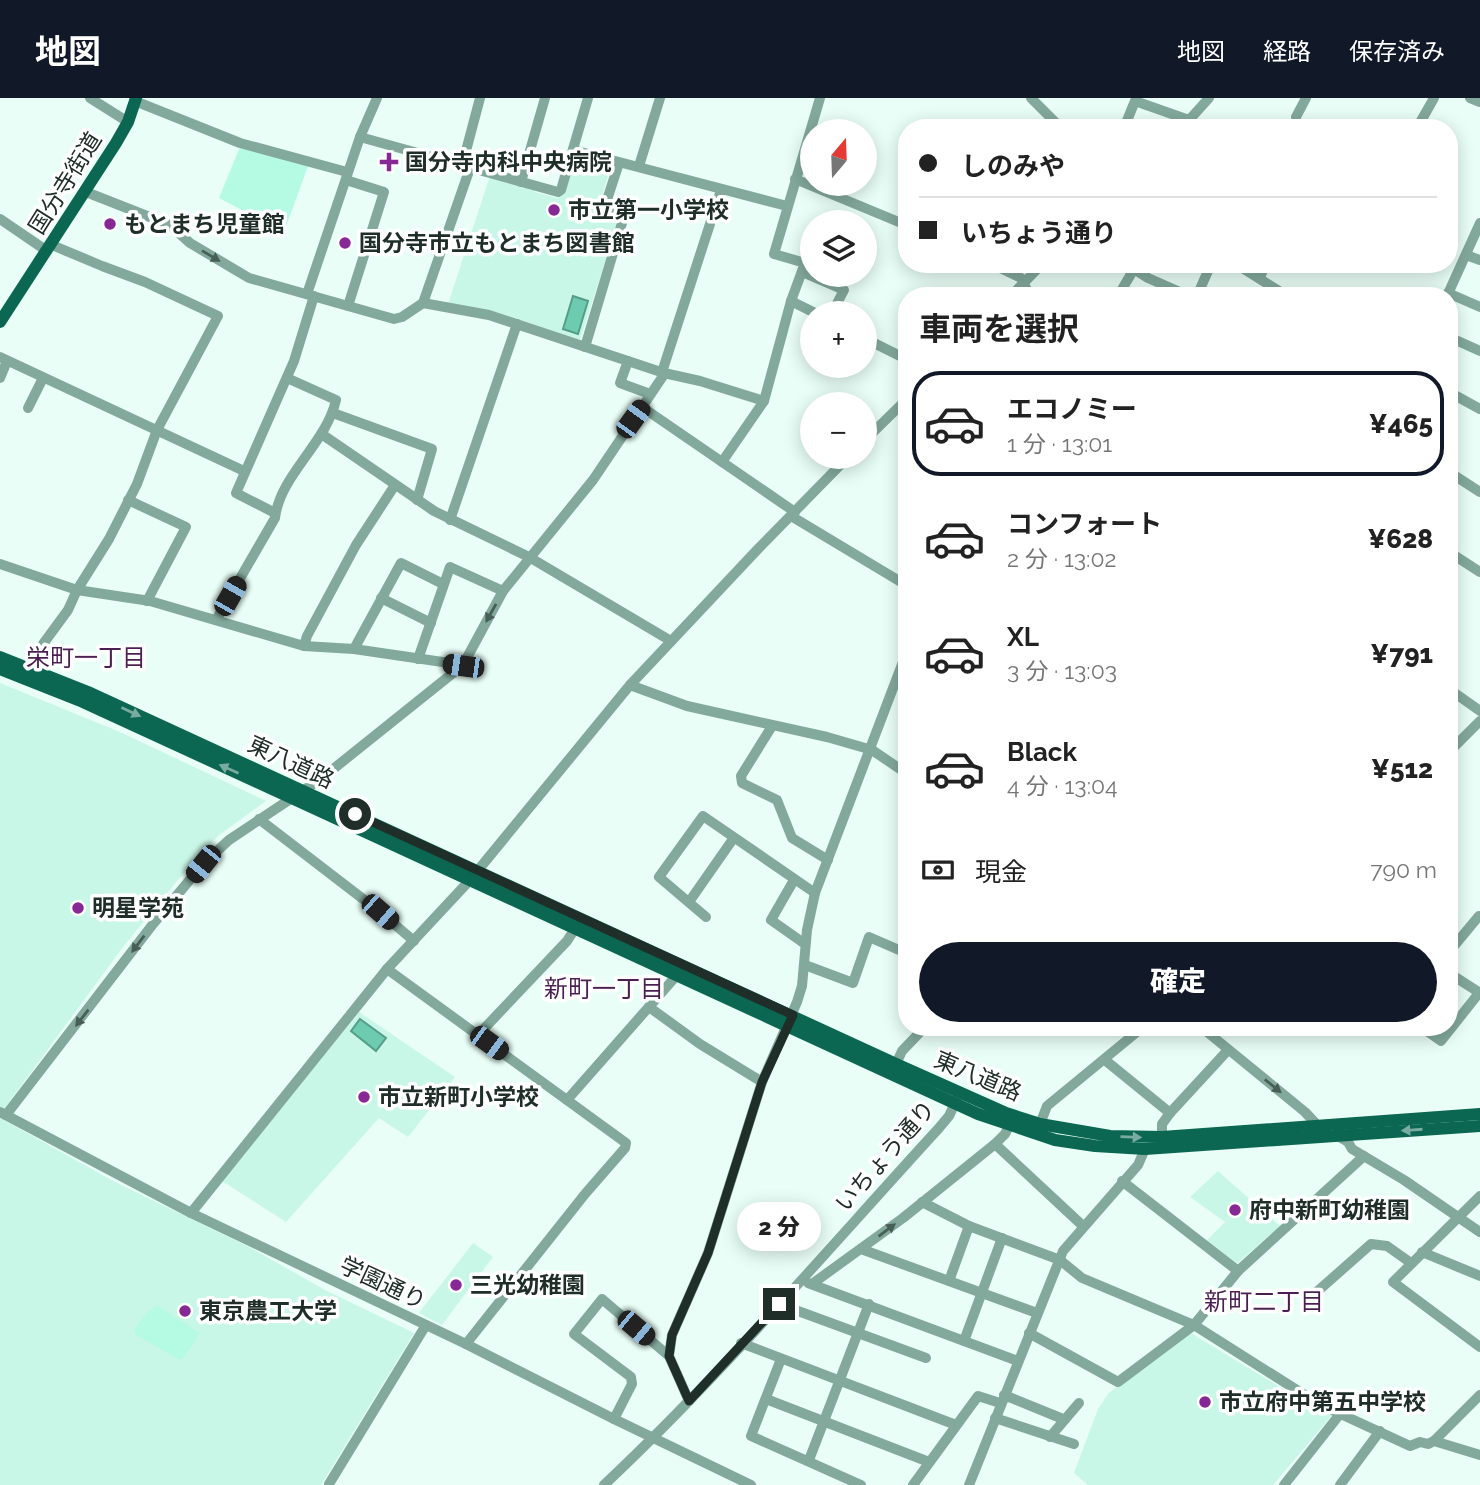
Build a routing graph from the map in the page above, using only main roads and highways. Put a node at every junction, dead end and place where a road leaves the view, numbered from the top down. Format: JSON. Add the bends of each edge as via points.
{"nodes":[{"id":1,"x":135,"y":100,"type":"edge"},
{"id":2,"x":0,"y":322,"type":"edge"},
{"id":3,"x":0,"y":657,"type":"edge"},
{"id":4,"x":0,"y":669,"type":"edge"},
{"id":5,"x":85,"y":697,"type":"junction"},
{"id":6,"x":474,"y":875,"type":"junction"},
{"id":7,"x":790,"y":1020,"type":"junction"},
{"id":8,"x":957,"y":1098,"type":"junction"},
{"id":9,"x":1480,"y":1114,"type":"edge"},
{"id":10,"x":1480,"y":1126,"type":"edge"}],
"edges":[{"from":1,"to":2,"type":"main road","name":"国分寺街道","via":[[128,122],[86,192]]},
{"from":3,"to":5,"type":"main road","name":"東八道路"},
{"from":4,"to":5,"type":"main road","name":"東八道路"},
{"from":6,"to":5,"type":"main road","name":"東八道路","one_way":true,"via":[[292,797]]},
{"from":5,"to":6,"type":"main road","name":"東八道路","one_way":true,"via":[[304,790]]},
{"from":6,"to":7,"type":"main road","name":"東八道路"},
{"from":6,"to":7,"type":"main road","name":"東八道路","via":[[677,975]]},
{"from":7,"to":8,"type":"main road","name":"東八道路"},
{"from":7,"to":8,"type":"main road","name":"東八道路","via":[[896,1064]]},
{"from":8,"to":9,"type":"main road","name":"東八道路","one_way":true,"via":[[1040,1124],[1091,1134],[1162,1138]]},
{"from":10,"to":8,"type":"main road","name":"東八道路","one_way":true,"via":[[1145,1149],[1075,1143],[1009,1126]]}]}
